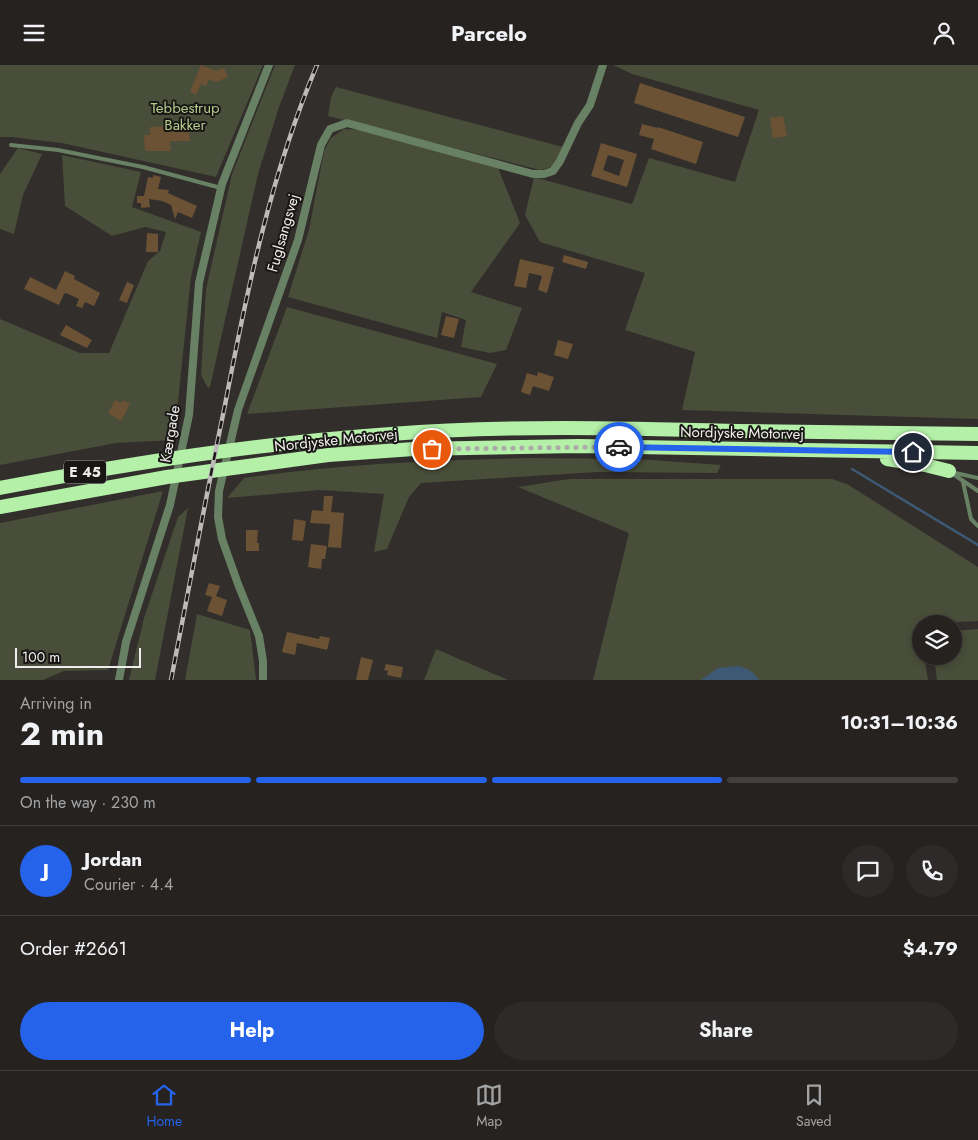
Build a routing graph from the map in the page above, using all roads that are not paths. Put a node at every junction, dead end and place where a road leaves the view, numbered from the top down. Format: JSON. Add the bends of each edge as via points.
{"nodes":[{"id":1,"x":269,"y":65,"type":"edge"},
{"id":2,"x":603,"y":65,"type":"edge"},
{"id":3,"x":11,"y":145,"type":"dead end"},
{"id":4,"x":221,"y":188,"type":"junction"},
{"id":5,"x":978,"y":433,"type":"edge"},
{"id":6,"x":579,"y":447,"type":"junction"},
{"id":7,"x":978,"y":453,"type":"edge"},
{"id":8,"x":948,"y":471,"type":"junction"},
{"id":9,"x":978,"y":478,"type":"edge"},
{"id":10,"x":962,"y":482,"type":"junction"},
{"id":11,"x":0,"y":488,"type":"edge"},
{"id":12,"x":978,"y":491,"type":"edge"},
{"id":13,"x":0,"y":507,"type":"edge"},
{"id":14,"x":978,"y":527,"type":"edge"},
{"id":15,"x":119,"y":680,"type":"edge"},
{"id":16,"x":263,"y":680,"type":"edge"}],
"edges":[{"from":1,"to":4,"type":"street","name":"Kærgade"},
{"from":2,"to":16,"type":"street","name":"Fuglsangsvej","via":[[590,105],[560,161],[553,171],[544,174],[533,174],[347,123],[330,129],[321,145],[298,240],[238,410],[219,491],[218,517],[222,539],[259,636]]},
{"from":3,"to":4,"type":"lane","via":[[114,161]]},
{"from":4,"to":15,"type":"street","name":"Kærgade","via":[[199,283],[189,415],[170,505],[126,642]]},
{"from":5,"to":11,"type":"highway","name":"Nordjyske Motorvej","number":"E 45","via":[[633,428],[392,433],[171,457]]},
{"from":6,"to":7,"type":"highway","name":"Nordjyske Motorvej","number":"E 45"},
{"from":6,"to":8,"type":"highway","via":[[880,459]]},
{"from":6,"to":13,"type":"highway","name":"Nordjyske Motorvej","number":"E 45","via":[[414,449],[328,455],[167,477]]},
{"from":8,"to":9,"type":"lane"},
{"from":8,"to":10,"type":"lane"},
{"from":10,"to":12,"type":"lane"},
{"from":10,"to":14,"type":"lane","via":[[971,519]]}]}
